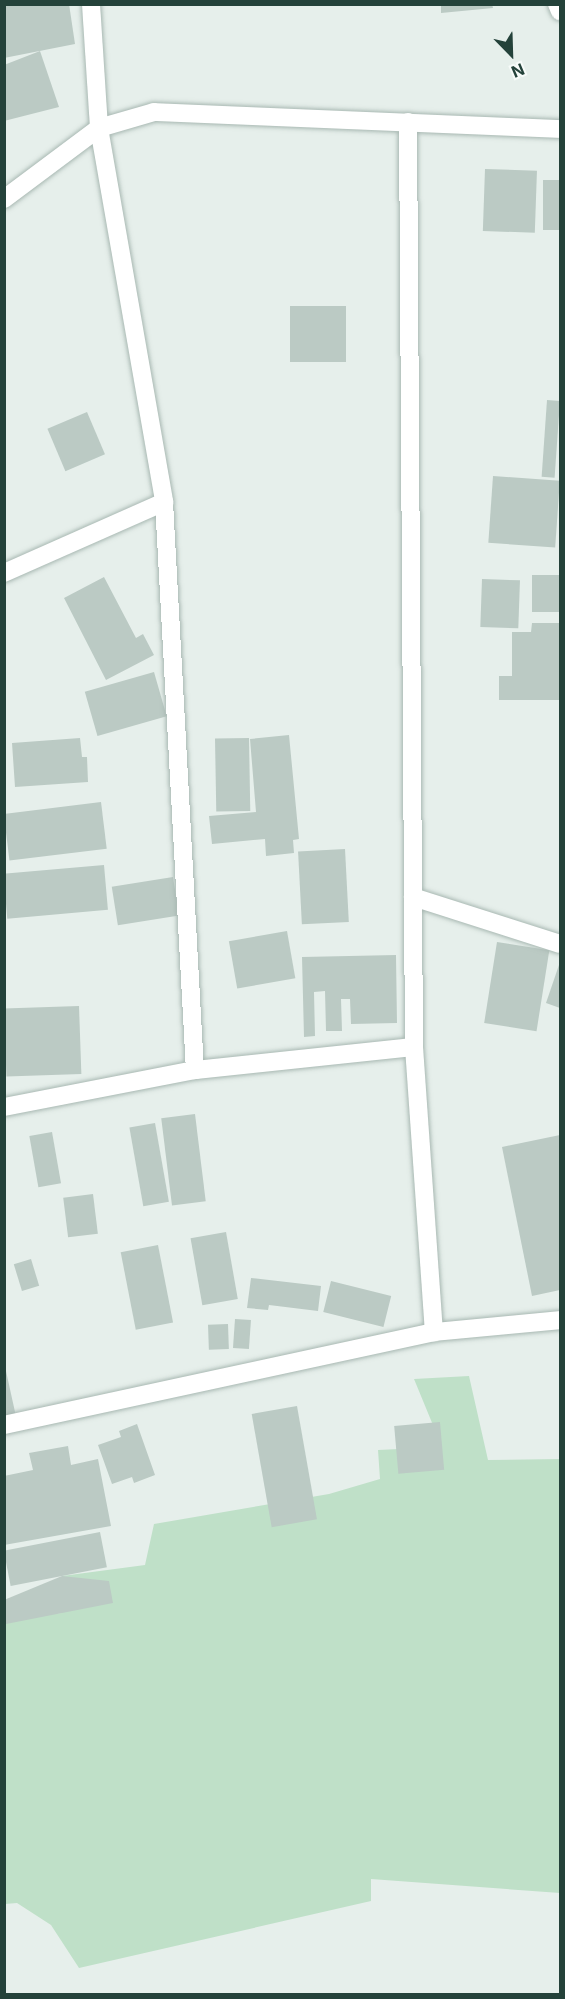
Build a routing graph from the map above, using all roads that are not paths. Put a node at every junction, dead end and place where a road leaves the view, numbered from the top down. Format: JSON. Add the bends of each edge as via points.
{"nodes":[{"id":1,"x":91,"y":4,"type":"edge"},
{"id":2,"x":556,"y":4,"type":"edge"},
{"id":3,"x":561,"y":11,"type":"edge"},
{"id":4,"x":408,"y":122,"type":"junction"},
{"id":5,"x":99,"y":128,"type":"junction"},
{"id":6,"x":561,"y":129,"type":"edge"},
{"id":7,"x":4,"y":199,"type":"edge"},
{"id":8,"x":164,"y":502,"type":"junction"},
{"id":9,"x":4,"y":573,"type":"edge"},
{"id":10,"x":412,"y":897,"type":"junction"},
{"id":11,"x":561,"y":944,"type":"edge"},
{"id":12,"x":414,"y":1047,"type":"junction"},
{"id":13,"x":195,"y":1070,"type":"junction"},
{"id":14,"x":4,"y":1107,"type":"edge"},
{"id":15,"x":561,"y":1320,"type":"edge"},
{"id":16,"x":434,"y":1332,"type":"junction"},
{"id":17,"x":4,"y":1425,"type":"edge"}],
"edges":[{"from":1,"to":5,"type":"street"},
{"from":2,"to":3,"type":"street"},
{"from":4,"to":5,"type":"street","via":[[154,112]]},
{"from":4,"to":6,"type":"street"},
{"from":4,"to":10,"type":"street"},
{"from":5,"to":7,"type":"street"},
{"from":5,"to":8,"type":"street"},
{"from":8,"to":9,"type":"street"},
{"from":8,"to":13,"type":"street"},
{"from":10,"to":11,"type":"street"},
{"from":10,"to":12,"type":"street"},
{"from":12,"to":13,"type":"street"},
{"from":12,"to":16,"type":"street"},
{"from":13,"to":14,"type":"street"},
{"from":15,"to":16,"type":"street"},
{"from":16,"to":17,"type":"street"}]}
